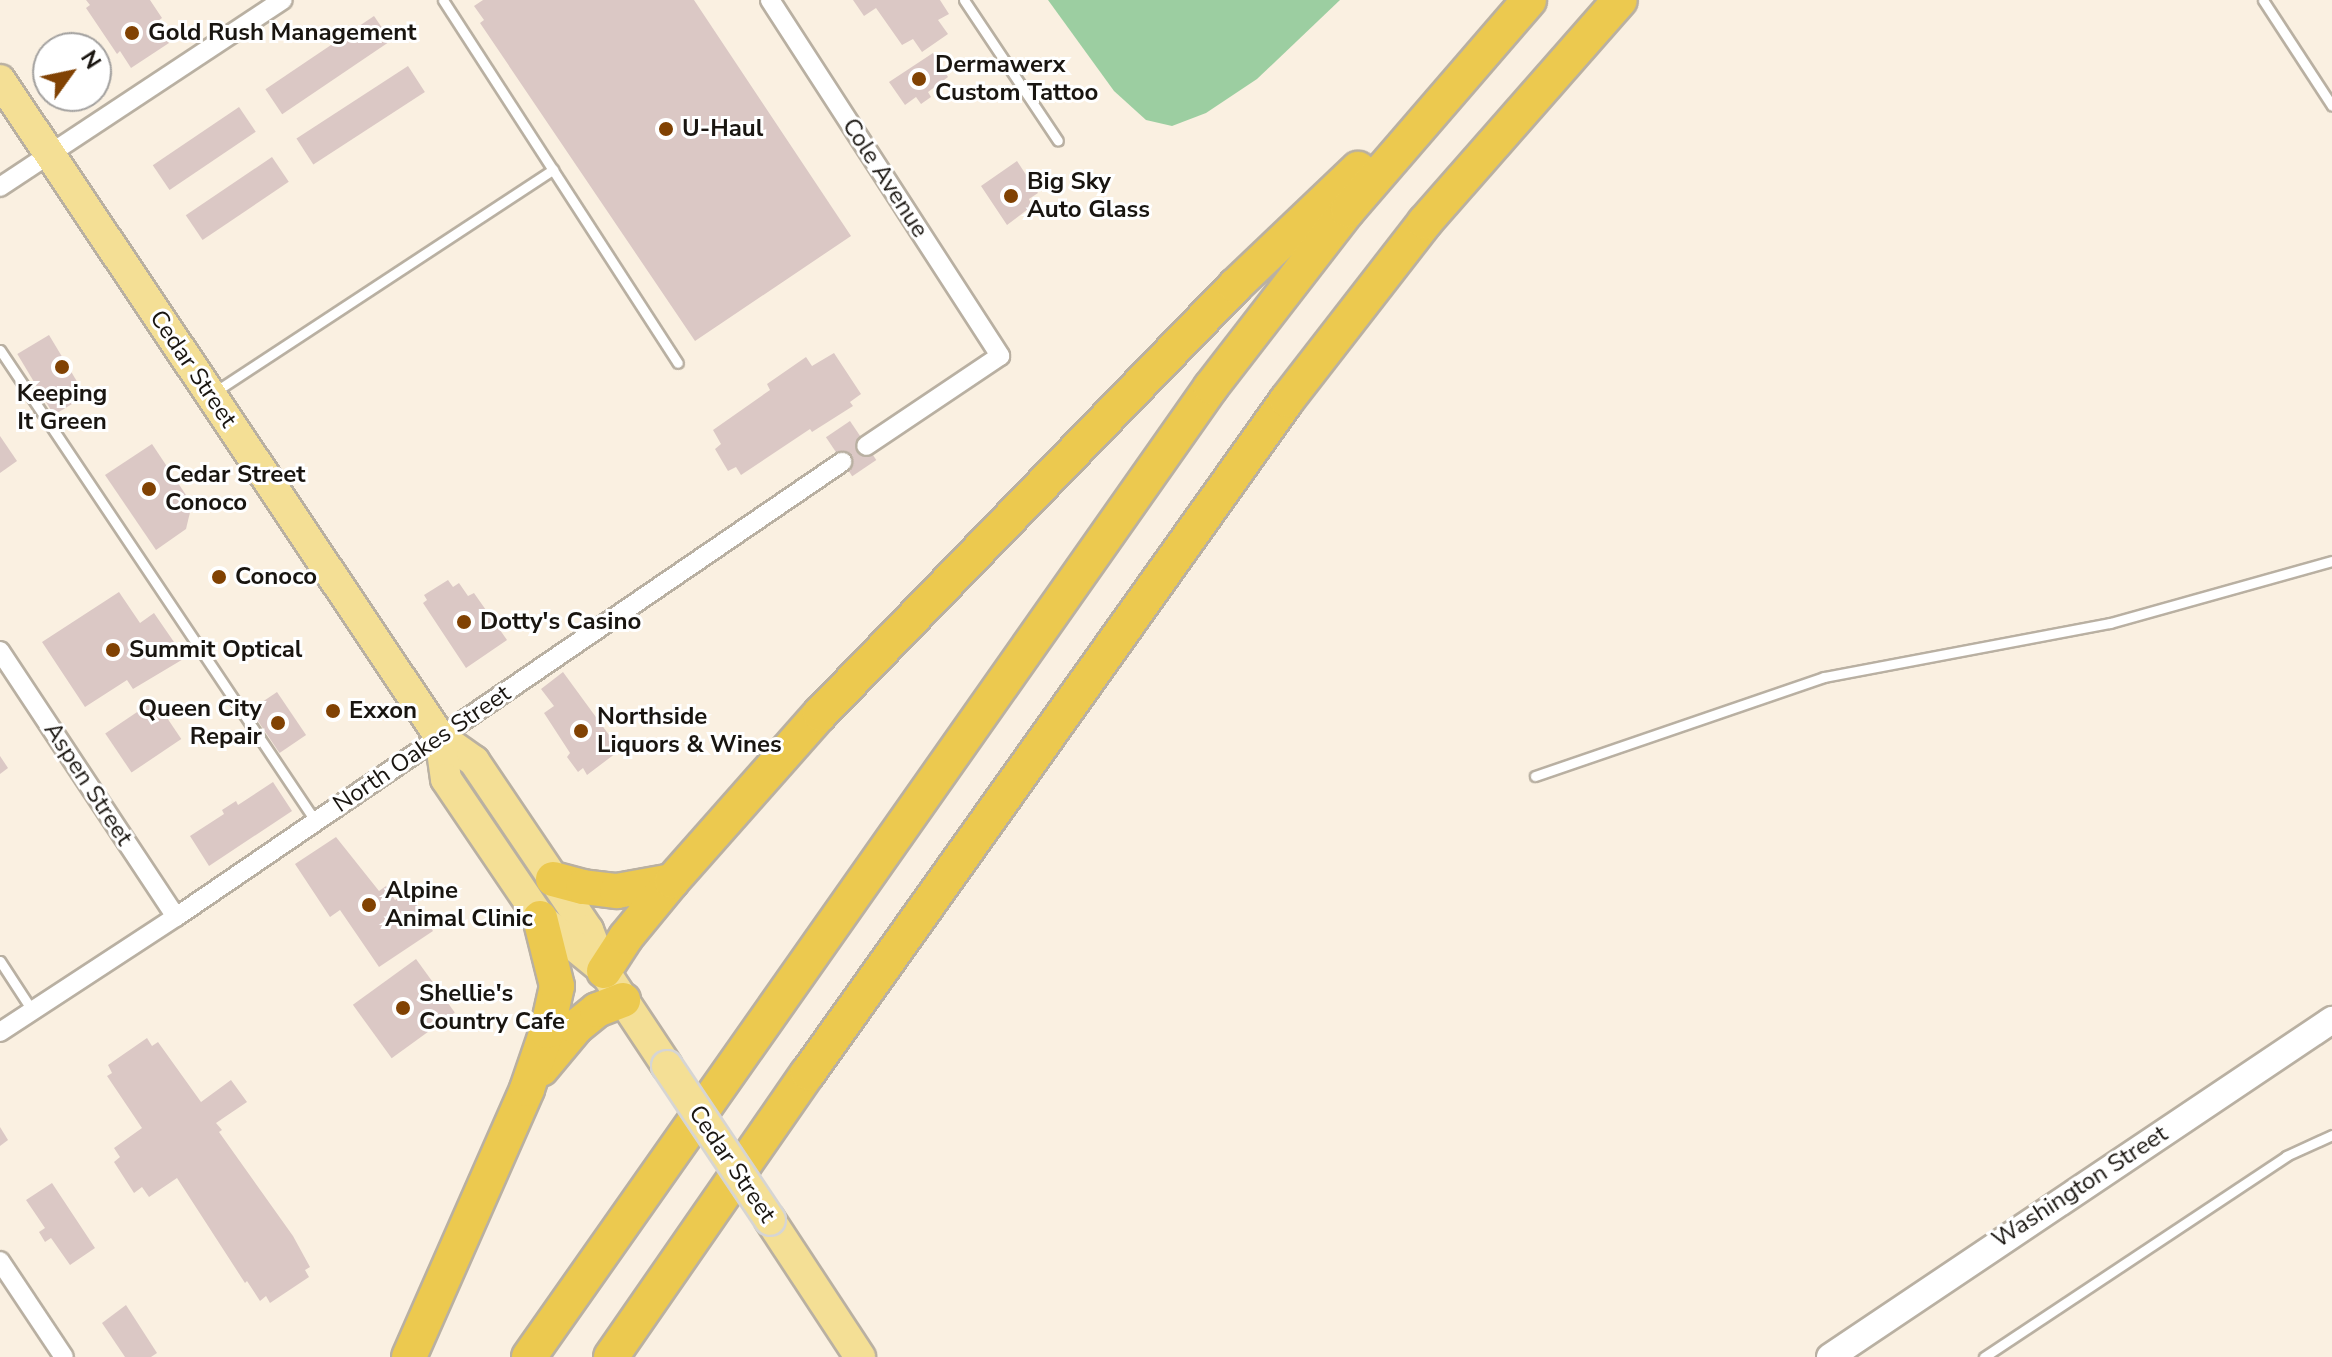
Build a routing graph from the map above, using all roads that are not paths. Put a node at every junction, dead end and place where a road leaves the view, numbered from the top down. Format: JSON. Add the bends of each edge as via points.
{"nodes":[{"id":1,"x":283,"y":0,"type":"edge"},
{"id":2,"x":443,"y":0,"type":"edge"},
{"id":3,"x":770,"y":0,"type":"edge"},
{"id":4,"x":964,"y":0,"type":"edge"},
{"id":5,"x":1529,"y":0,"type":"edge"},
{"id":6,"x":1620,"y":0,"type":"edge"},
{"id":7,"x":2263,"y":0,"type":"edge"},
{"id":8,"x":1495,"y":39,"type":"junction"},
{"id":9,"x":0,"y":80,"type":"edge"},
{"id":10,"x":2332,"y":106,"type":"edge"},
{"id":11,"x":1058,"y":141,"type":"dead end"},
{"id":12,"x":49,"y":154,"type":"junction"},
{"id":13,"x":553,"y":170,"type":"junction"},
{"id":14,"x":0,"y":187,"type":"edge"},
{"id":15,"x":0,"y":350,"type":"edge"},
{"id":16,"x":678,"y":363,"type":"dead end"},
{"id":17,"x":211,"y":395,"type":"junction"},
{"id":18,"x":866,"y":446,"type":"dead end"},
{"id":19,"x":842,"y":462,"type":"dead end"},
{"id":20,"x":2332,"y":561,"type":"edge"},
{"id":21,"x":0,"y":651,"type":"edge"},
{"id":22,"x":440,"y":737,"type":"junction"},
{"id":23,"x":1535,"y":776,"type":"dead end"},
{"id":24,"x":316,"y":822,"type":"junction"},
{"id":25,"x":553,"y":879,"type":"junction"},
{"id":26,"x":672,"y":881,"type":"junction"},
{"id":27,"x":176,"y":917,"type":"junction"},
{"id":28,"x":540,"y":918,"type":"junction"},
{"id":29,"x":0,"y":961,"type":"edge"},
{"id":30,"x":604,"y":971,"type":"junction"},
{"id":31,"x":623,"y":1000,"type":"junction"},
{"id":32,"x":32,"y":1010,"type":"junction"},
{"id":33,"x":2332,"y":1020,"type":"edge"},
{"id":34,"x":0,"y":1032,"type":"edge"},
{"id":35,"x":527,"y":1089,"type":"junction"},
{"id":36,"x":2332,"y":1135,"type":"edge"},
{"id":37,"x":0,"y":1261,"type":"edge"},
{"id":38,"x":64,"y":1357,"type":"edge"},
{"id":39,"x":409,"y":1357,"type":"edge"},
{"id":40,"x":529,"y":1357,"type":"edge"},
{"id":41,"x":611,"y":1357,"type":"edge"},
{"id":42,"x":860,"y":1357,"type":"edge"},
{"id":43,"x":1830,"y":1357,"type":"edge"},
{"id":44,"x":1984,"y":1357,"type":"edge"}],
"edges":[{"from":1,"to":12,"type":"street"},
{"from":2,"to":13,"type":"lane"},
{"from":3,"to":18,"type":"street","name":"Cole Avenue","via":[[1000,356]]},
{"from":4,"to":11,"type":"lane"},
{"from":5,"to":8,"type":"highway"},
{"from":6,"to":41,"type":"highway","via":[[1425,222],[1287,400]]},
{"from":7,"to":10,"type":"lane"},
{"from":8,"to":26,"type":"highway","via":[[1235,286],[820,714]]},
{"from":8,"to":40,"type":"highway","via":[[1348,210],[1167,447]]},
{"from":9,"to":12,"type":"main road","name":"Cedar Street"},
{"from":12,"to":14,"type":"street"},
{"from":12,"to":17,"type":"main road","name":"Cedar Street"},
{"from":13,"to":16,"type":"lane"},
{"from":13,"to":17,"type":"lane"},
{"from":15,"to":24,"type":"lane"},
{"from":17,"to":22,"type":"main road","name":"Cedar Street"},
{"from":19,"to":22,"type":"street","name":"North Oakes Street"},
{"from":20,"to":23,"type":"lane","via":[[2110,623],[1824,677]]},
{"from":21,"to":27,"type":"street","name":"Aspen Street"},
{"from":22,"to":24,"type":"street","name":"North Oakes Street"},
{"from":22,"to":25,"type":"main road","name":"Cedar Street","via":[[474,761]]},
{"from":22,"to":28,"type":"main road","name":"Cedar Street","via":[[446,779]]},
{"from":24,"to":27,"type":"street","name":"North Oakes Street"},
{"from":25,"to":26,"type":"highway","via":[[617,891]]},
{"from":25,"to":30,"type":"main road","name":"Cedar Street","via":[[588,930]]},
{"from":26,"to":30,"type":"highway"},
{"from":27,"to":32,"type":"street","name":"North Oakes Street"},
{"from":28,"to":30,"type":"main road","name":"Cedar Street"},
{"from":28,"to":35,"type":"highway","via":[[557,986]]},
{"from":29,"to":32,"type":"lane"},
{"from":30,"to":31,"type":"main road","name":"Cedar Street"},
{"from":31,"to":35,"type":"highway","via":[[597,1010],[576,1027]]},
{"from":31,"to":42,"type":"main road","name":"Cedar Street","bridge":true},
{"from":32,"to":34,"type":"street","name":"North Oakes Street"},
{"from":33,"to":43,"type":"main road","name":"Washington Street"},
{"from":35,"to":39,"type":"highway"},
{"from":36,"to":44,"type":"lane","via":[[2286,1156]]},
{"from":37,"to":38,"type":"street"}]}
